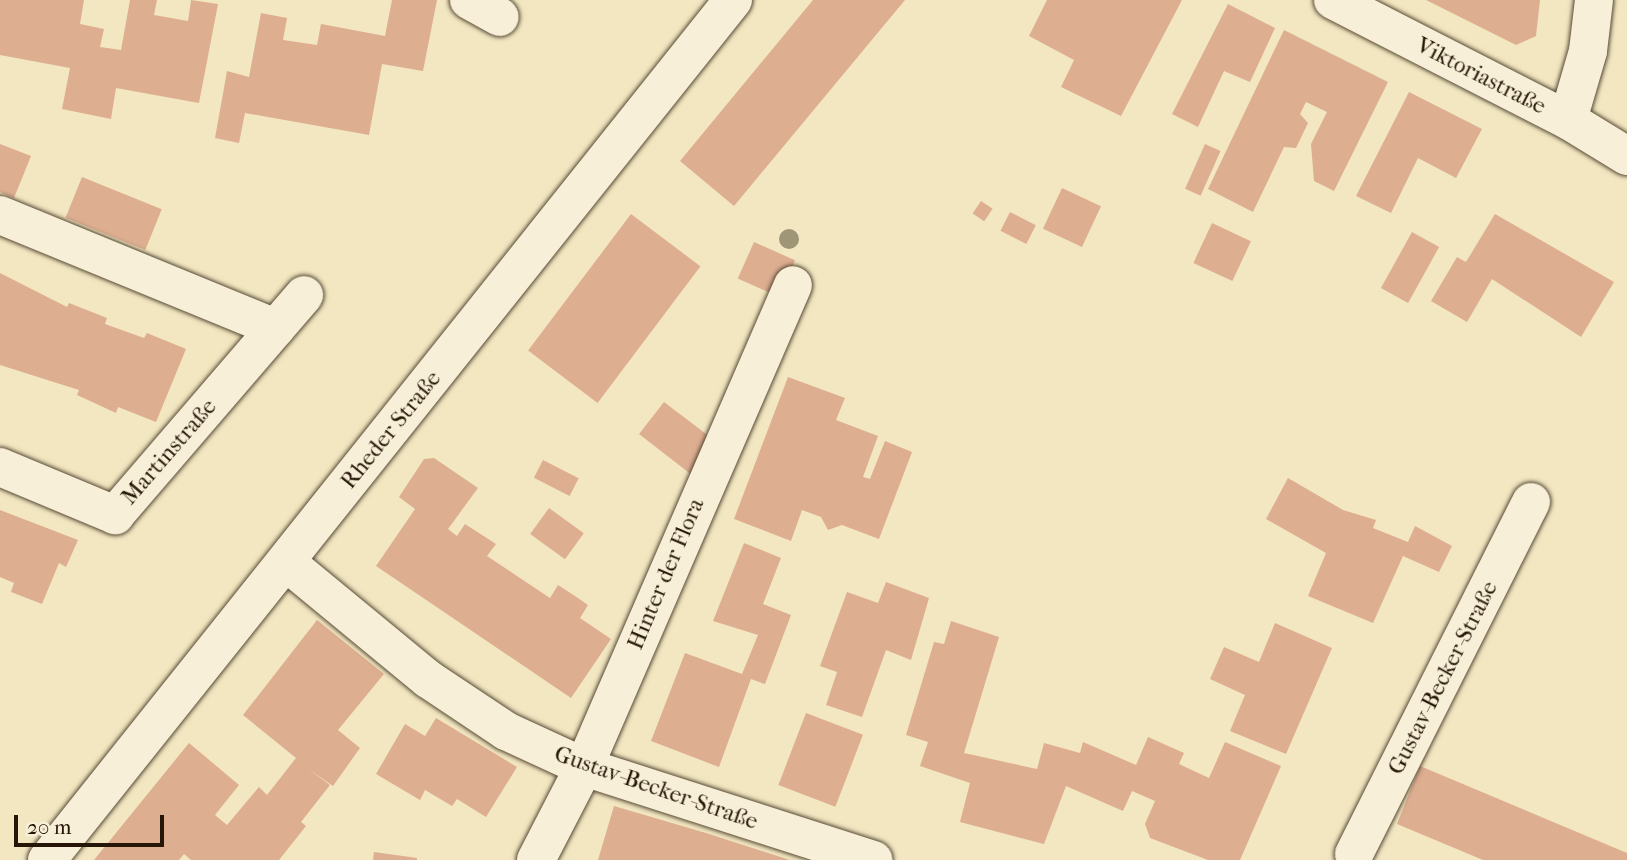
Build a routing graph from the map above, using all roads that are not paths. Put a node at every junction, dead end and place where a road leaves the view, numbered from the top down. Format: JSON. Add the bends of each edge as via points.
{"nodes":[{"id":1,"x":733,"y":0,"type":"edge"},
{"id":2,"x":1333,"y":0,"type":"edge"},
{"id":3,"x":1594,"y":0,"type":"edge"},
{"id":4,"x":1568,"y":120,"type":"junction"},
{"id":5,"x":1627,"y":156,"type":"edge"},
{"id":6,"x":0,"y":215,"type":"edge"},
{"id":7,"x":793,"y":285,"type":"dead end"},
{"id":8,"x":304,"y":295,"type":"dead end"},
{"id":9,"x":276,"y":328,"type":"junction"},
{"id":10,"x":0,"y":467,"type":"edge"},
{"id":11,"x":1531,"y":502,"type":"dead end"},
{"id":12,"x":286,"y":562,"type":"junction"},
{"id":13,"x":584,"y":767,"type":"junction"},
{"id":14,"x":1353,"y":858,"type":"edge"},
{"id":15,"x":47,"y":860,"type":"edge"},
{"id":16,"x":536,"y":860,"type":"edge"},
{"id":17,"x":873,"y":860,"type":"edge"}],
"edges":[{"from":1,"to":12,"type":"street","name":"Rheder Straße"},
{"from":2,"to":4,"type":"street","name":"Viktoriastraße"},
{"from":3,"to":4,"type":"street","via":[[1588,51]]},
{"from":4,"to":5,"type":"street","name":"Viktoriastraße"},
{"from":6,"to":9,"type":"street"},
{"from":7,"to":13,"type":"street","name":"Hinter der Flora"},
{"from":8,"to":9,"type":"street","name":"Martinstraße"},
{"from":9,"to":10,"type":"street","name":"Martinstraße","via":[[115,515]]},
{"from":11,"to":14,"type":"street","name":"Gustav-Becker-Straße"},
{"from":12,"to":13,"type":"street","name":"Gustav-Becker-Straße","via":[[428,679],[506,731]]},
{"from":12,"to":15,"type":"street","name":"Rheder Straße"},
{"from":13,"to":16,"type":"street","name":"Hinter der Flora"},
{"from":13,"to":17,"type":"street","name":"Gustav-Becker-Straße"}]}
